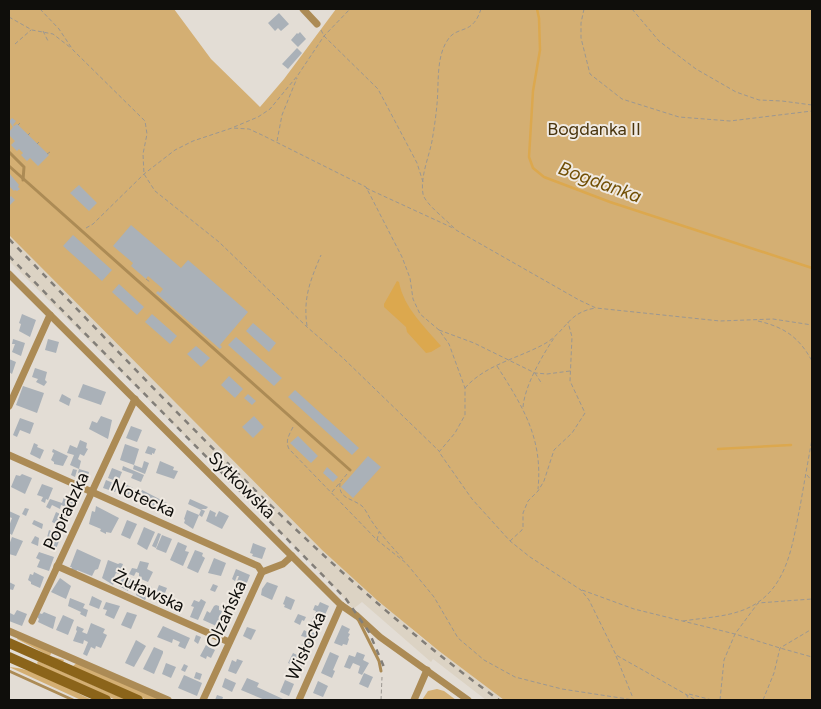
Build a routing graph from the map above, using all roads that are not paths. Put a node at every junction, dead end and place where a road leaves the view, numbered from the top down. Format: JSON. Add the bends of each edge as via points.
{"nodes":[{"id":1,"x":303,"y":9,"type":"edge"},
{"id":2,"x":317,"y":24,"type":"road end"},
{"id":3,"x":9,"y":152,"type":"edge"},
{"id":4,"x":9,"y":166,"type":"edge"},
{"id":5,"x":23,"y":180,"type":"junction"},
{"id":6,"x":9,"y":274,"type":"edge"},
{"id":7,"x":50,"y":315,"type":"junction"},
{"id":8,"x":135,"y":399,"type":"junction"},
{"id":9,"x":9,"y":406,"type":"edge"},
{"id":10,"x":9,"y":455,"type":"edge"},
{"id":11,"x":350,"y":470,"type":"road end"},
{"id":12,"x":92,"y":492,"type":"junction"},
{"id":13,"x":292,"y":556,"type":"junction"},
{"id":14,"x":57,"y":566,"type":"junction"},
{"id":15,"x":262,"y":572,"type":"junction"},
{"id":16,"x":341,"y":605,"type":"junction"},
{"id":17,"x":357,"y":616,"type":"junction"},
{"id":18,"x":32,"y":621,"type":"dead end"},
{"id":19,"x":9,"y":631,"type":"edge"},
{"id":20,"x":229,"y":642,"type":"junction"},
{"id":21,"x":9,"y":643,"type":"edge"},
{"id":22,"x":9,"y":657,"type":"edge"},
{"id":23,"x":9,"y":664,"type":"edge"},
{"id":24,"x":28,"y":666,"type":"junction"},
{"id":25,"x":426,"y":670,"type":"junction"},
{"id":26,"x":9,"y":671,"type":"edge"},
{"id":27,"x":381,"y":671,"type":"road end"},
{"id":28,"x":73,"y":700,"type":"edge"},
{"id":29,"x":106,"y":700,"type":"edge"},
{"id":30,"x":138,"y":700,"type":"edge"},
{"id":31,"x":168,"y":700,"type":"edge"},
{"id":32,"x":203,"y":700,"type":"edge"},
{"id":33,"x":299,"y":700,"type":"edge"},
{"id":34,"x":414,"y":700,"type":"edge"},
{"id":35,"x":468,"y":700,"type":"edge"}],
"edges":[{"from":1,"to":2,"type":"street"},
{"from":3,"to":5,"type":"lane","via":[[24,167]]},
{"from":4,"to":5,"type":"lane"},
{"from":5,"to":11,"type":"lane"},
{"from":6,"to":7,"type":"street","name":"Sytkowska"},
{"from":7,"to":8,"type":"street","name":"Sytkowska"},
{"from":7,"to":9,"type":"street"},
{"from":8,"to":12,"type":"street","name":"Popradzka"},
{"from":8,"to":13,"type":"street","name":"Sytkowska"},
{"from":10,"to":12,"type":"street","name":"Notecka"},
{"from":12,"to":14,"type":"street","name":"Popradzka"},
{"from":12,"to":15,"type":"street","name":"Notecka","via":[[258,566]]},
{"from":13,"to":15,"type":"street","name":"Olzańska","via":[[283,564]]},
{"from":13,"to":16,"type":"street","name":"Sytkowska"},
{"from":14,"to":18,"type":"street","name":"Popradzka"},
{"from":14,"to":20,"type":"street","name":"Żuławska"},
{"from":15,"to":20,"type":"street","name":"Olzańska"},
{"from":16,"to":17,"type":"street","name":"Sytkowska"},
{"from":16,"to":33,"type":"street","name":"Wisłocka"},
{"from":17,"to":25,"type":"street","name":"Sytkowska"},
{"from":17,"to":27,"type":"lane"},
{"from":19,"to":31,"type":"street"},
{"from":20,"to":32,"type":"street","name":"Olzańska"},
{"from":21,"to":30,"type":"main road"},
{"from":22,"to":24,"type":"main road"},
{"from":23,"to":24,"type":"street"},
{"from":24,"to":29,"type":"main road"},
{"from":25,"to":34,"type":"street"},
{"from":25,"to":35,"type":"street","name":"Sytkowska"},
{"from":26,"to":28,"type":"lane"}]}
